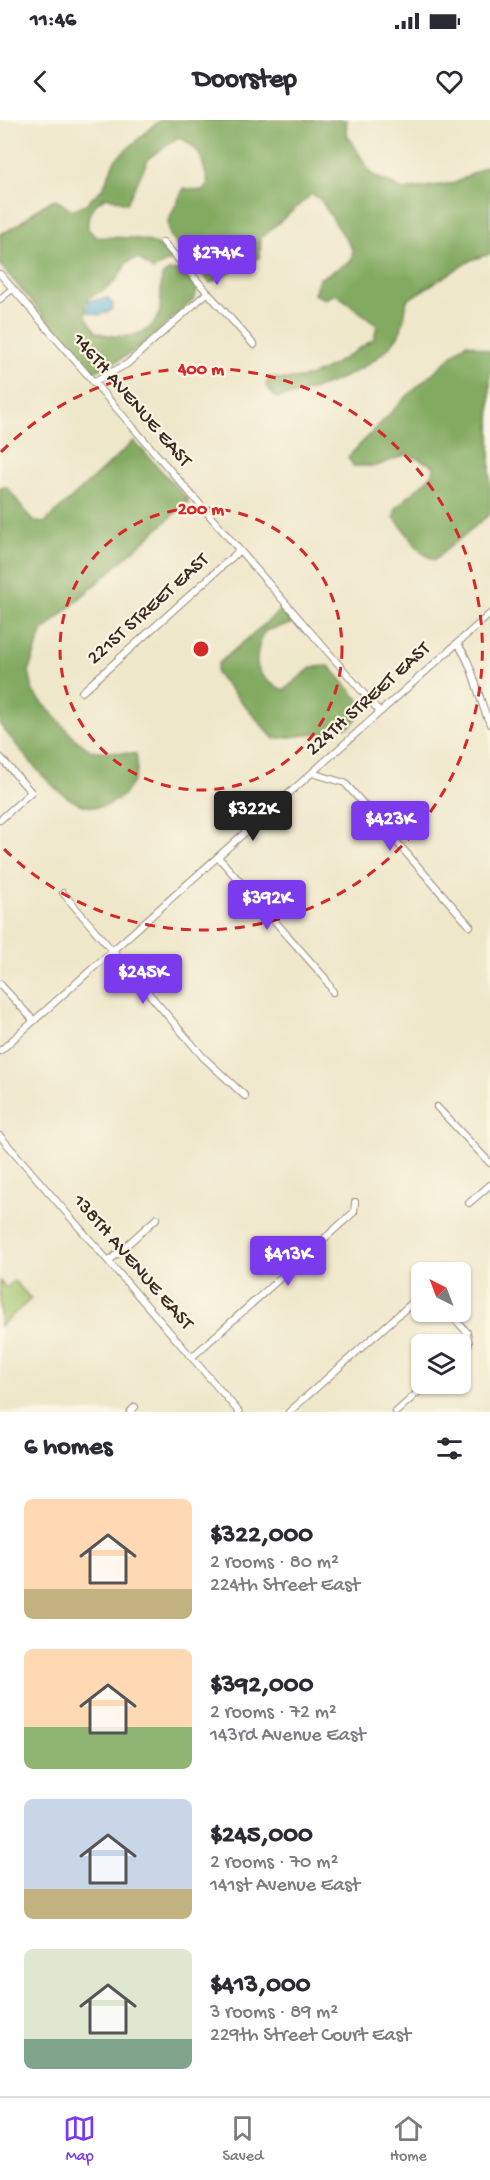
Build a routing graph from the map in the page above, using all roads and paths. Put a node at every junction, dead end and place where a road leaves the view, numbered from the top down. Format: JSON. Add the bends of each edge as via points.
{"nodes":[{"id":1,"x":163,"y":242,"type":"dead end"},
{"id":2,"x":0,"y":274,"type":"edge"},
{"id":3,"x":12,"y":289,"type":"junction"},
{"id":4,"x":207,"y":293,"type":"junction"},
{"id":5,"x":0,"y":299,"type":"edge"},
{"id":6,"x":254,"y":345,"type":"dead end"},
{"id":7,"x":93,"y":382,"type":"junction"},
{"id":8,"x":239,"y":551,"type":"junction"},
{"id":9,"x":490,"y":614,"type":"edge"},
{"id":10,"x":457,"y":643,"type":"junction"},
{"id":11,"x":82,"y":692,"type":"dead end"},
{"id":12,"x":380,"y":712,"type":"junction"},
{"id":13,"x":490,"y":724,"type":"edge"},
{"id":14,"x":0,"y":757,"type":"edge"},
{"id":15,"x":312,"y":773,"type":"junction"},
{"id":16,"x":0,"y":820,"type":"edge"},
{"id":17,"x":218,"y":857,"type":"junction"},
{"id":18,"x":63,"y":893,"type":"dead end"},
{"id":19,"x":470,"y":926,"type":"dead end"},
{"id":20,"x":114,"y":950,"type":"junction"},
{"id":21,"x":0,"y":984,"type":"edge"},
{"id":22,"x":333,"y":992,"type":"dead end"},
{"id":23,"x":34,"y":1021,"type":"junction"},
{"id":24,"x":0,"y":1051,"type":"edge"},
{"id":25,"x":245,"y":1096,"type":"dead end"},
{"id":26,"x":437,"y":1107,"type":"dead end"},
{"id":27,"x":0,"y":1136,"type":"edge"},
{"id":28,"x":490,"y":1163,"type":"edge"},
{"id":29,"x":490,"y":1185,"type":"edge"},
{"id":30,"x":355,"y":1202,"type":"dead end"},
{"id":31,"x":469,"y":1203,"type":"dead end"},
{"id":32,"x":157,"y":1218,"type":"dead end"},
{"id":33,"x":109,"y":1261,"type":"junction"},
{"id":34,"x":411,"y":1304,"type":"edge"},
{"id":35,"x":457,"y":1322,"type":"edge"},
{"id":36,"x":468,"y":1334,"type":"edge"},
{"id":37,"x":192,"y":1357,"type":"junction"},
{"id":38,"x":416,"y":1394,"type":"edge"},
{"id":39,"x":239,"y":1412,"type":"edge"},
{"id":40,"x":289,"y":1412,"type":"edge"},
{"id":41,"x":396,"y":1412,"type":"edge"}],
"edges":[{"from":1,"to":4,"type":"street"},
{"from":2,"to":3,"type":"street","name":"146TH AVENUE EAST"},
{"from":3,"to":5,"type":"street"},
{"from":3,"to":7,"type":"street","name":"146TH AVENUE EAST"},
{"from":4,"to":6,"type":"street"},
{"from":4,"to":7,"type":"street","via":[[127,364]]},
{"from":7,"to":8,"type":"street","name":"146TH AVENUE EAST"},
{"from":8,"to":11,"type":"street","name":"221ST STREET EAST"},
{"from":8,"to":12,"type":"street","name":"146TH AVENUE EAST"},
{"from":9,"to":10,"type":"street","name":"224TH STREET EAST"},
{"from":10,"to":12,"type":"street","name":"224TH STREET EAST"},
{"from":10,"to":13,"type":"street","via":[[470,663]]},
{"from":12,"to":15,"type":"street","name":"224TH STREET EAST"},
{"from":14,"to":16,"type":"street","via":[[31,792]]},
{"from":15,"to":17,"type":"street","name":"224TH STREET EAST"},
{"from":15,"to":19,"type":"street","via":[[345,783]]},
{"from":17,"to":20,"type":"street","name":"224TH STREET EAST"},
{"from":17,"to":22,"type":"street"},
{"from":18,"to":20,"type":"street"},
{"from":20,"to":23,"type":"street","name":"224TH STREET EAST"},
{"from":20,"to":25,"type":"street","via":[[203,1057]]},
{"from":21,"to":23,"type":"street"},
{"from":23,"to":24,"type":"street","name":"224TH STREET EAST"},
{"from":26,"to":28,"type":"street"},
{"from":27,"to":33,"type":"street","name":"138TH AVENUE EAST"},
{"from":29,"to":31,"type":"street"},
{"from":30,"to":37,"type":"street","via":[[354,1212]]},
{"from":32,"to":33,"type":"street"},
{"from":33,"to":37,"type":"street","name":"138TH AVENUE EAST"},
{"from":34,"to":40,"type":"street"},
{"from":35,"to":36,"type":"street"},
{"from":37,"to":39,"type":"street","name":"138TH AVENUE EAST"},
{"from":38,"to":41,"type":"street"}]}
